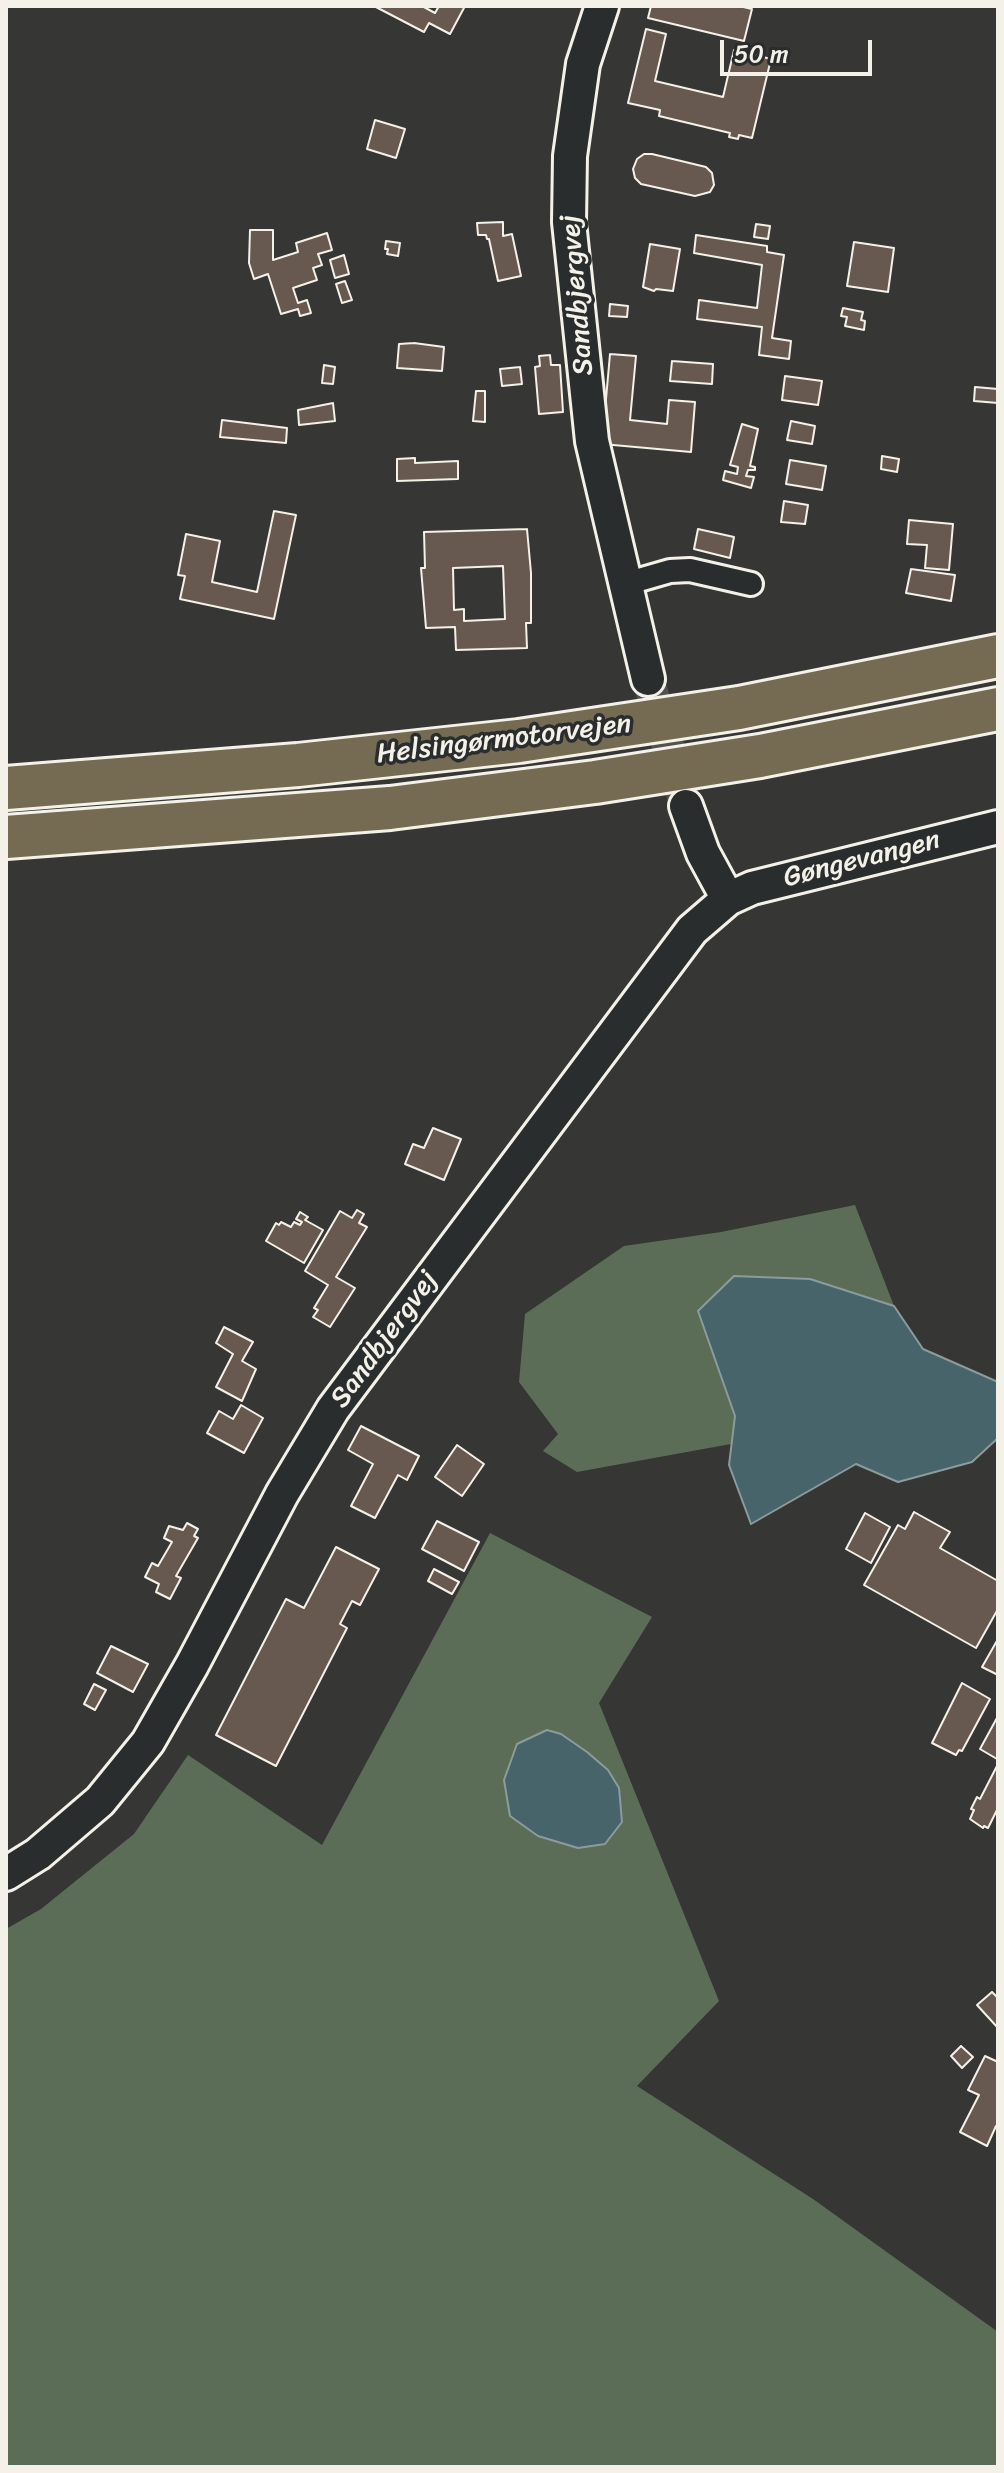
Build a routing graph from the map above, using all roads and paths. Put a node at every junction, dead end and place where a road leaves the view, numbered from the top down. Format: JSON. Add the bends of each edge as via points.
{"nodes":[{"id":1,"x":602,"y":6,"type":"edge"},
{"id":2,"x":625,"y":584,"type":"junction"},
{"id":3,"x":751,"y":584,"type":"dead end"},
{"id":4,"x":998,"y":656,"type":"edge"},
{"id":5,"x":648,"y":679,"type":"tunnel mouth"},
{"id":6,"x":998,"y":709,"type":"edge"},
{"id":7,"x":6,"y":788,"type":"edge"},
{"id":8,"x":686,"y":806,"type":"tunnel mouth"},
{"id":9,"x":998,"y":827,"type":"edge"},
{"id":10,"x":119,"y":829,"type":"junction"},
{"id":11,"x":6,"y":837,"type":"edge"},
{"id":12,"x":6,"y":852,"type":"edge"},
{"id":13,"x":728,"y":899,"type":"junction"},
{"id":14,"x":6,"y":1874,"type":"edge"}],
"edges":[{"from":1,"to":2,"type":"street","name":"Sandbjergvej","via":[[583,64],[570,156],[569,222],[592,441]]},
{"from":2,"to":3,"type":"street","via":[[690,570]]},
{"from":2,"to":5,"type":"street","name":"Sandbjergvej"},
{"from":4,"to":7,"type":"highway","name":"Helsingørmotorvejen","via":[[739,708],[519,741]]},
{"from":6,"to":10,"type":"highway","name":"Helsingørmotorvejen","via":[[595,782],[390,808]]},
{"from":8,"to":13,"type":"street"},
{"from":9,"to":13,"type":"street","name":"Gøngevangen","via":[[752,888]]},
{"from":10,"to":11,"type":"highway","name":"Helsingørmotorvejen"},
{"from":10,"to":12,"type":"highway"},
{"from":13,"to":14,"type":"street","name":"Sandbjergvej","via":[[692,930],[333,1409],[148,1742],[100,1801]]}]}
